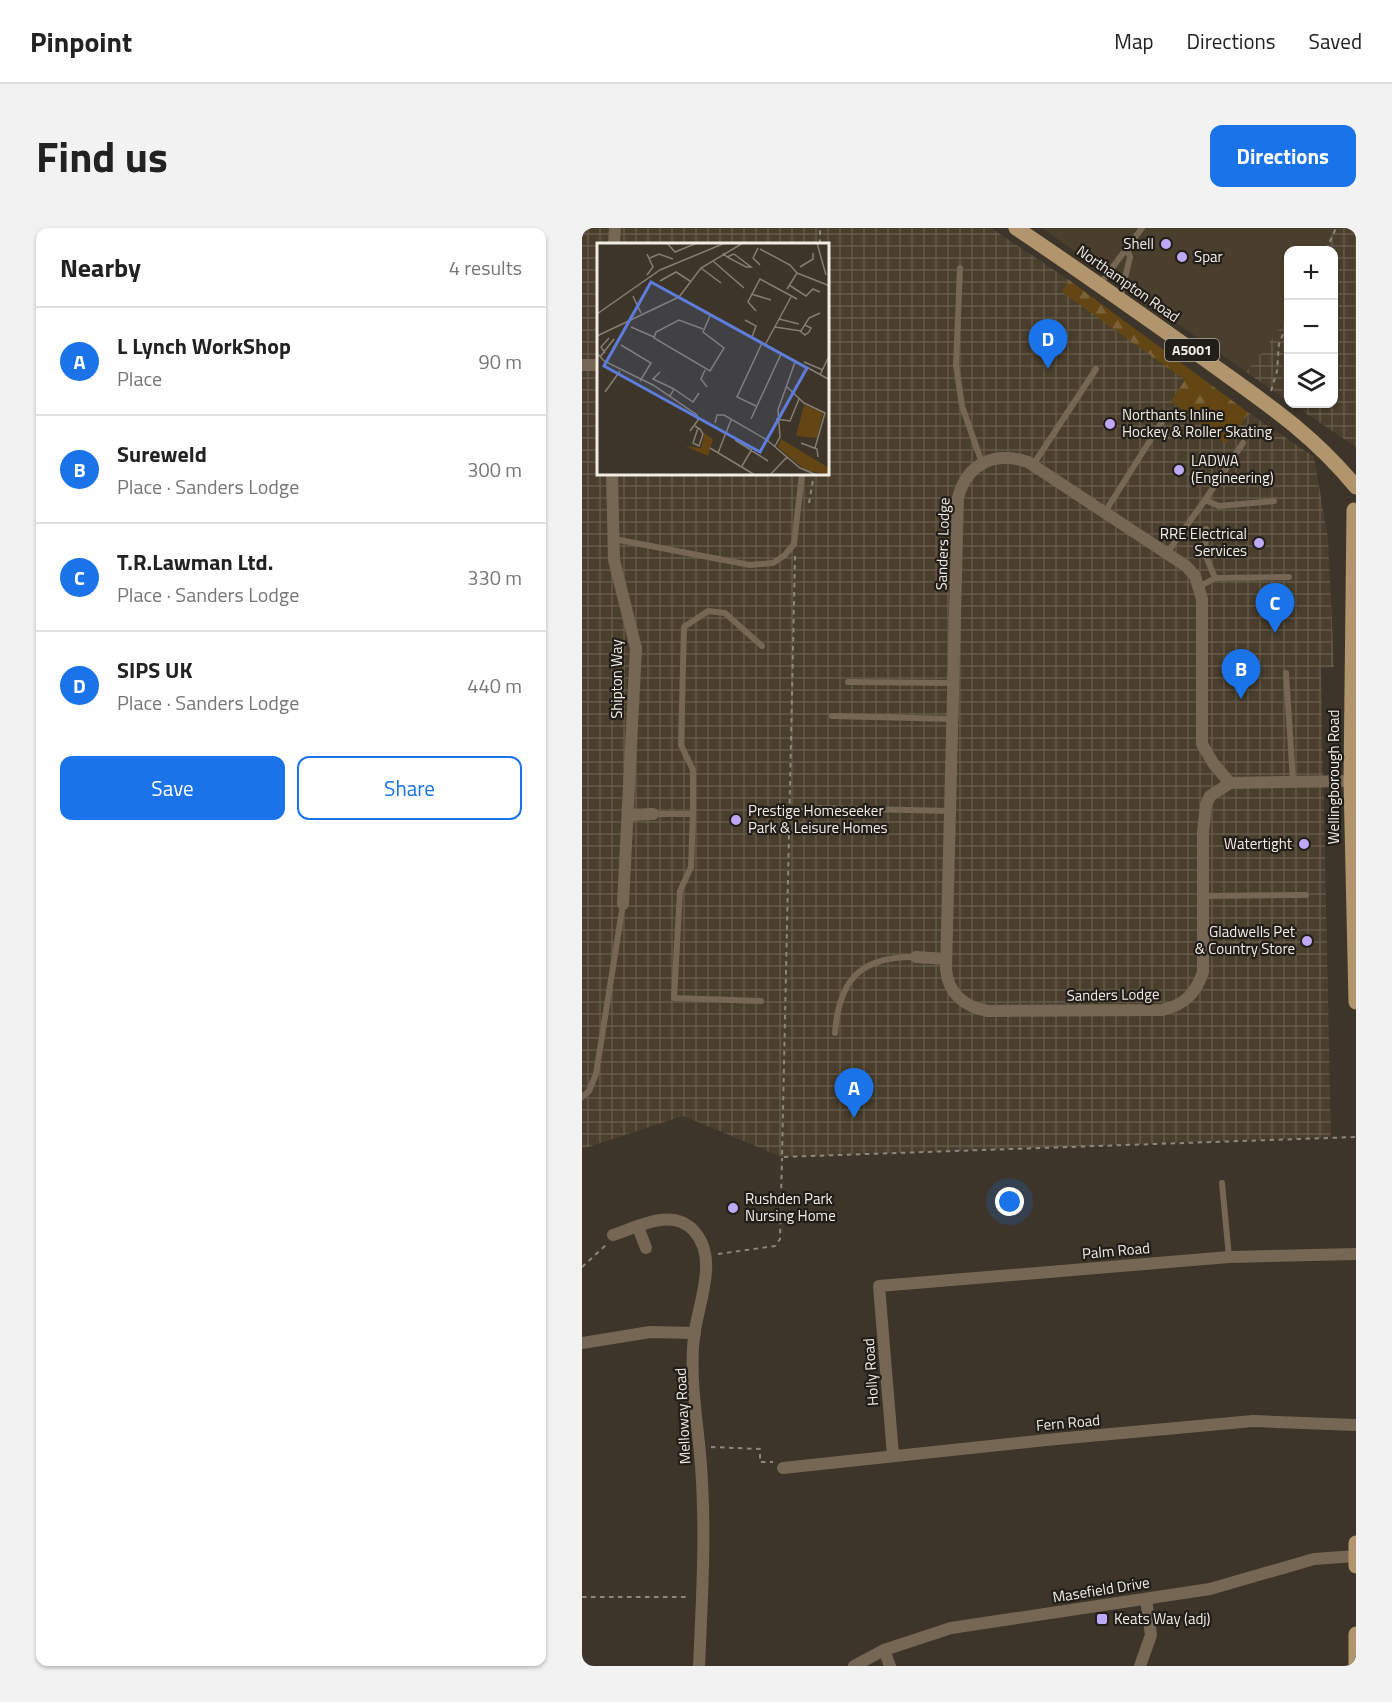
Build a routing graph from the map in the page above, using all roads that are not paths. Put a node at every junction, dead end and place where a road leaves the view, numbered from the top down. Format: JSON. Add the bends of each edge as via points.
{"nodes":[{"id":1,"x":615,"y":228,"type":"edge"},
{"id":2,"x":1016,"y":228,"type":"edge"},
{"id":3,"x":1142,"y":228,"type":"edge"},
{"id":4,"x":614,"y":243,"type":"edge"},
{"id":5,"x":1127,"y":248,"type":"junction"},
{"id":6,"x":960,"y":268,"type":"dead end"},
{"id":7,"x":1100,"y":285,"type":"junction"},
{"id":8,"x":1120,"y":299,"type":"junction"},
{"id":9,"x":1096,"y":369,"type":"dead end"},
{"id":10,"x":1168,"y":412,"type":"dead end"},
{"id":11,"x":1243,"y":443,"type":"dead end"},
{"id":12,"x":982,"y":463,"type":"junction"},
{"id":13,"x":1033,"y":465,"type":"junction"},
{"id":14,"x":612,"y":476,"type":"edge"},
{"id":15,"x":802,"y":476,"type":"edge"},
{"id":16,"x":1356,"y":488,"type":"edge"},
{"id":17,"x":1205,"y":500,"type":"junction"},
{"id":18,"x":1274,"y":501,"type":"dead end"},
{"id":19,"x":1355,"y":511,"type":"edge"},
{"id":20,"x":1105,"y":512,"type":"junction"},
{"id":21,"x":1206,"y":529,"type":"dead end"},
{"id":22,"x":614,"y":539,"type":"junction"},
{"id":23,"x":1355,"y":549,"type":"edge"},
{"id":24,"x":1167,"y":553,"type":"junction"},
{"id":25,"x":1288,"y":577,"type":"dead end"},
{"id":26,"x":1215,"y":578,"type":"junction"},
{"id":27,"x":1199,"y":587,"type":"junction"},
{"id":28,"x":1354,"y":613,"type":"edge"},
{"id":29,"x":762,"y":646,"type":"dead end"},
{"id":30,"x":1286,"y":674,"type":"dead end"},
{"id":31,"x":848,"y":682,"type":"dead end"},
{"id":32,"x":953,"y":683,"type":"junction"},
{"id":33,"x":832,"y":716,"type":"dead end"},
{"id":34,"x":953,"y":719,"type":"junction"},
{"id":35,"x":1352,"y":781,"type":"junction"},
{"id":36,"x":1293,"y":782,"type":"junction"},
{"id":37,"x":1230,"y":783,"type":"junction"},
{"id":38,"x":818,"y":808,"type":"road end"},
{"id":39,"x":950,"y":811,"type":"junction"},
{"id":40,"x":693,"y":813,"type":"junction"},
{"id":41,"x":653,"y":814,"type":"joint"},
{"id":42,"x":628,"y":815,"type":"junction"},
{"id":43,"x":1306,"y":895,"type":"dead end"},
{"id":44,"x":1203,"y":896,"type":"junction"},
{"id":45,"x":623,"y":904,"type":"joint"},
{"id":46,"x":1355,"y":920,"type":"edge"},
{"id":47,"x":916,"y":957,"type":"joint"},
{"id":48,"x":946,"y":959,"type":"junction"},
{"id":49,"x":761,"y":1001,"type":"dead end"},
{"id":50,"x":1356,"y":1002,"type":"edge"},
{"id":51,"x":835,"y":1032,"type":"dead end"},
{"id":52,"x":582,"y":1097,"type":"edge"},
{"id":53,"x":1222,"y":1183,"type":"dead end"},
{"id":54,"x":638,"y":1227,"type":"junction"},
{"id":55,"x":613,"y":1235,"type":"road end"},
{"id":56,"x":646,"y":1248,"type":"dead end"},
{"id":57,"x":1356,"y":1254,"type":"edge"},
{"id":58,"x":1229,"y":1257,"type":"junction"},
{"id":59,"x":879,"y":1286,"type":"joint"},
{"id":60,"x":695,"y":1333,"type":"junction"},
{"id":61,"x":582,"y":1343,"type":"edge"},
{"id":62,"x":1356,"y":1425,"type":"edge"},
{"id":63,"x":892,"y":1455,"type":"junction"},
{"id":64,"x":783,"y":1468,"type":"road end"},
{"id":65,"x":1356,"y":1543,"type":"edge"},
{"id":66,"x":1356,"y":1556,"type":"edge"},
{"id":67,"x":1356,"y":1566,"type":"edge"},
{"id":68,"x":1146,"y":1599,"type":"junction"},
{"id":69,"x":1356,"y":1634,"type":"edge"},
{"id":70,"x":884,"y":1650,"type":"junction"},
{"id":71,"x":699,"y":1666,"type":"edge"},
{"id":72,"x":854,"y":1666,"type":"edge"},
{"id":73,"x":890,"y":1666,"type":"edge"},
{"id":74,"x":1140,"y":1666,"type":"edge"},
{"id":75,"x":1356,"y":1666,"type":"edge"}],
"edges":[{"from":1,"to":4,"type":"street"},
{"from":2,"to":7,"type":"main road","name":"Northampton Road","number":"A5001"},
{"from":3,"to":5,"type":"lane"},
{"from":5,"to":7,"type":"lane"},
{"from":5,"to":8,"type":"lane","via":[[1130,256]]},
{"from":6,"to":12,"type":"lane","via":[[956,364],[962,406]]},
{"from":7,"to":8,"type":"main road","name":"Northampton Road","number":"A5001"},
{"from":8,"to":16,"type":"main road","name":"Northampton Road","number":"A5001","via":[[1315,441]]},
{"from":9,"to":13,"type":"lane"},
{"from":10,"to":20,"type":"lane"},
{"from":11,"to":17,"type":"lane"},
{"from":12,"to":13,"type":"street","via":[[1008,457]]},
{"from":12,"to":32,"type":"street","name":"Sanders Lodge","via":[[967,477],[958,498]]},
{"from":13,"to":20,"type":"street"},
{"from":14,"to":22,"type":"street","name":"Shipton Way"},
{"from":15,"to":22,"type":"lane","via":[[794,544],[773,563],[750,565]]},
{"from":16,"to":19,"type":"main road","number":"A5001","via":[[1350,498]]},
{"from":17,"to":18,"type":"lane","via":[[1219,506]]},
{"from":17,"to":24,"type":"lane"},
{"from":19,"to":23,"type":"main road","name":"Wellingborough Road"},
{"from":20,"to":24,"type":"street"},
{"from":21,"to":26,"type":"lane","via":[[1205,554]]},
{"from":22,"to":42,"type":"street","name":"Shipton Way","via":[[614,560],[636,648]]},
{"from":23,"to":28,"type":"main road","name":"Wellingborough Road"},
{"from":24,"to":27,"type":"street","via":[[1186,566]]},
{"from":25,"to":26,"type":"lane"},
{"from":26,"to":27,"type":"lane"},
{"from":27,"to":37,"type":"street","via":[[1202,744]]},
{"from":28,"to":35,"type":"main road","name":"Wellingborough Road"},
{"from":29,"to":40,"type":"lane","via":[[725,613],[708,611],[684,627],[681,745],[693,770]]},
{"from":30,"to":36,"type":"lane"},
{"from":31,"to":32,"type":"lane"},
{"from":32,"to":34,"type":"street","name":"Sanders Lodge"},
{"from":33,"to":34,"type":"lane"},
{"from":34,"to":39,"type":"street","name":"Sanders Lodge"},
{"from":35,"to":36,"type":"street"},
{"from":35,"to":46,"type":"main road","name":"Wellingborough Road"},
{"from":36,"to":37,"type":"street"},
{"from":37,"to":44,"type":"street","name":"Sanders Lodge","via":[[1218,789],[1206,805]]},
{"from":38,"to":39,"type":"lane"},
{"from":39,"to":48,"type":"street","name":"Sanders Lodge"},
{"from":40,"to":41,"type":"lane"},
{"from":40,"to":49,"type":"lane","via":[[691,867],[680,891],[675,998]]},
{"from":41,"to":42,"type":"street"},
{"from":42,"to":45,"type":"street","name":"Shipton Way"},
{"from":43,"to":44,"type":"lane"},
{"from":44,"to":48,"type":"street","name":"Sanders Lodge","via":[[1203,972],[1189,998],[1171,1008],[977,1010],[951,990]]},
{"from":45,"to":52,"type":"lane","via":[[596,1074]]},
{"from":46,"to":50,"type":"main road","name":"Wellingborough Road"},
{"from":47,"to":48,"type":"street"},
{"from":47,"to":51,"type":"lane","via":[[886,958],[858,972],[841,996]]},
{"from":53,"to":58,"type":"lane"},
{"from":54,"to":55,"type":"street"},
{"from":54,"to":56,"type":"street"},
{"from":54,"to":60,"type":"street","name":"Melloway Road","via":[[675,1219],[694,1231],[703,1243],[706,1256]]},
{"from":57,"to":58,"type":"street","name":"Palm Road"},
{"from":58,"to":59,"type":"street","name":"Palm Road"},
{"from":59,"to":63,"type":"street","name":"Holly Road"},
{"from":60,"to":61,"type":"street","via":[[650,1332]]},
{"from":60,"to":71,"type":"street","name":"Melloway Road","via":[[702,1597]]},
{"from":62,"to":63,"type":"street","name":"Fern Road","via":[[1254,1421]]},
{"from":63,"to":64,"type":"street","name":"Fern Road"},
{"from":65,"to":66,"type":"main road"},
{"from":66,"to":67,"type":"main road"},
{"from":66,"to":68,"type":"street","name":"Masefield Drive","via":[[1314,1559],[1220,1587]]},
{"from":68,"to":70,"type":"street","name":"Masefield Drive","via":[[951,1628]]},
{"from":68,"to":74,"type":"street","via":[[1151,1635]]},
{"from":69,"to":75,"type":"main road"},
{"from":70,"to":72,"type":"street","name":"Masefield Drive"},
{"from":70,"to":73,"type":"street"}]}
